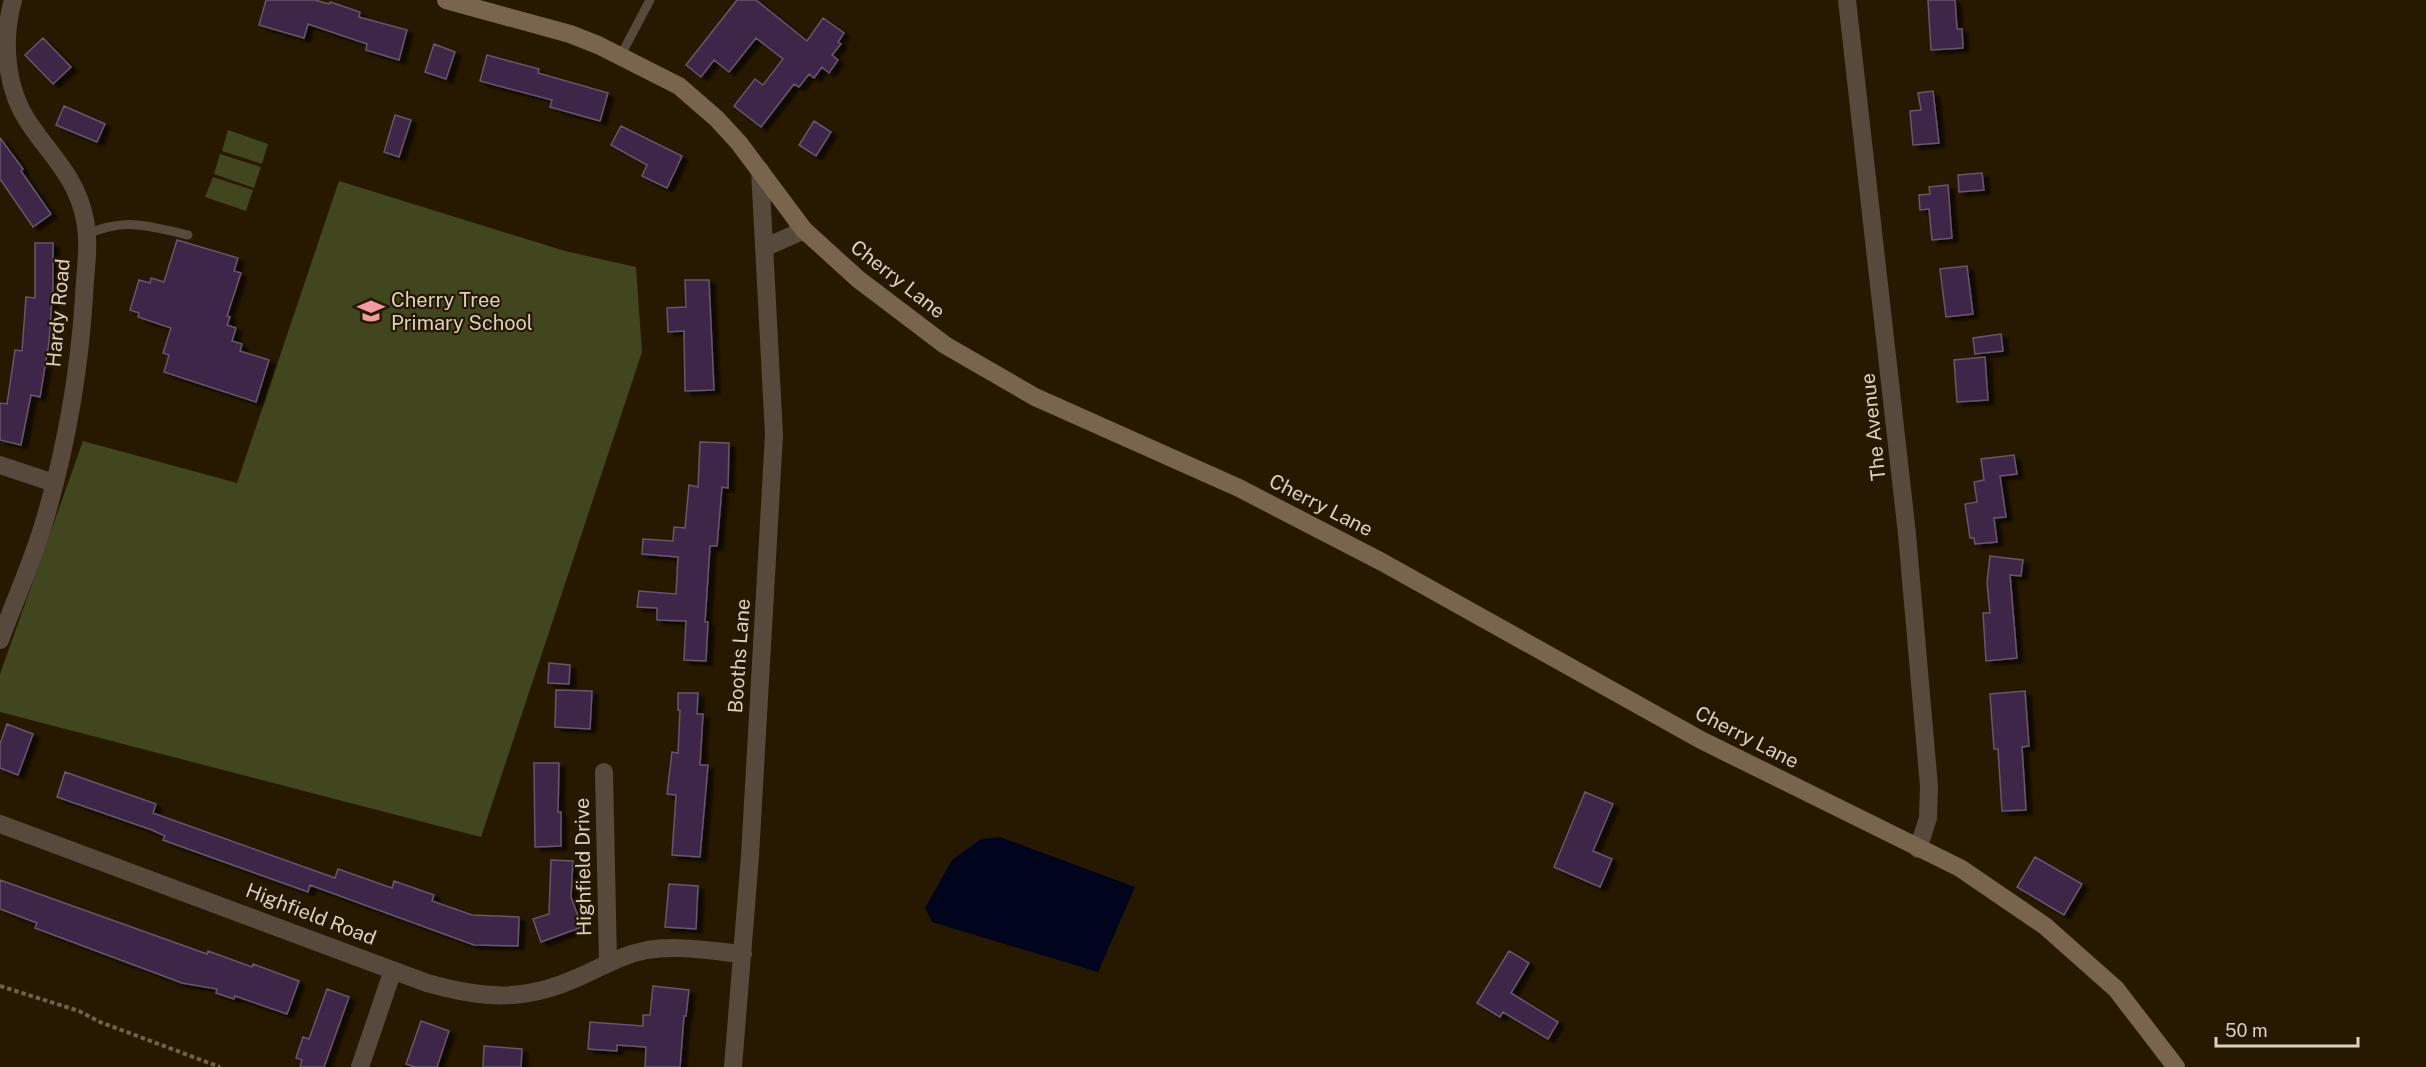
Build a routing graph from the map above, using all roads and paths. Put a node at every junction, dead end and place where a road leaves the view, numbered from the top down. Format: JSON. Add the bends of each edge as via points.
{"nodes":[{"id":1,"x":13,"y":0,"type":"edge"},
{"id":2,"x":446,"y":0,"type":"edge"},
{"id":3,"x":650,"y":0,"type":"edge"},
{"id":4,"x":1847,"y":0,"type":"edge"},
{"id":5,"x":482,"y":5,"type":"edge"},
{"id":6,"x":621,"y":55,"type":"junction"},
{"id":7,"x":760,"y":170,"type":"junction"},
{"id":8,"x":804,"y":230,"type":"junction"},
{"id":9,"x":86,"y":235,"type":"junction"},
{"id":10,"x":188,"y":235,"type":"dead end"},
{"id":11,"x":764,"y":248,"type":"junction"},
{"id":12,"x":0,"y":465,"type":"edge"},
{"id":13,"x":54,"y":483,"type":"junction"},
{"id":14,"x":0,"y":640,"type":"edge"},
{"id":15,"x":604,"y":772,"type":"dead end"},
{"id":16,"x":0,"y":824,"type":"edge"},
{"id":17,"x":1918,"y":849,"type":"junction"},
{"id":18,"x":743,"y":954,"type":"junction"},
{"id":19,"x":608,"y":962,"type":"junction"},
{"id":20,"x":393,"y":970,"type":"junction"},
{"id":21,"x":0,"y":986,"type":"edge"},
{"id":22,"x":220,"y":1067,"type":"edge"},
{"id":23,"x":360,"y":1067,"type":"edge"},
{"id":24,"x":734,"y":1067,"type":"edge"},
{"id":25,"x":2175,"y":1067,"type":"edge"}],
"edges":[{"from":1,"to":9,"type":"street","name":"Hardy Road","via":[[7,21],[6,54],[13,89],[27,121],[64,168],[78,195]]},
{"from":2,"to":5,"type":"main road","name":"Cherry Lane"},
{"from":3,"to":6,"type":"lane"},
{"from":4,"to":17,"type":"street","name":"The Avenue","via":[[1906,523],[1928,774],[1928,818]]},
{"from":5,"to":6,"type":"main road","name":"Cherry Lane"},
{"from":6,"to":7,"type":"main road","name":"Cherry Lane","via":[[695,99]]},
{"from":7,"to":8,"type":"main road","name":"Cherry Lane"},
{"from":7,"to":11,"type":"street","name":"Booths Lane"},
{"from":8,"to":11,"type":"street"},
{"from":8,"to":17,"type":"main road","name":"Cherry Lane","via":[[858,279],[945,345],[1035,397],[1239,488],[1382,562],[1669,723]]},
{"from":9,"to":10,"type":"lane","via":[[122,224],[142,224]]},
{"from":9,"to":13,"type":"street","name":"Hardy Road","via":[[75,380]]},
{"from":11,"to":18,"type":"street","name":"Booths Lane","via":[[774,435]]},
{"from":12,"to":13,"type":"street"},
{"from":13,"to":14,"type":"street","name":"Hardy Road","via":[[42,528]]},
{"from":15,"to":19,"type":"street","name":"Highfield Drive"},
{"from":16,"to":20,"type":"street","name":"Highfield Road"},
{"from":17,"to":25,"type":"main road","name":"Cherry Lane","via":[[1960,868],[2045,926],[2116,989]]},
{"from":18,"to":19,"type":"street","name":"Highfield Road","via":[[647,950]]},
{"from":18,"to":24,"type":"street","name":"Booths Lane"},
{"from":19,"to":20,"type":"street","name":"Highfield Road","via":[[580,977],[518,995],[457,992]]},
{"from":20,"to":23,"type":"street"},
{"from":21,"to":22,"type":"path","via":[[79,1011]]}]}
